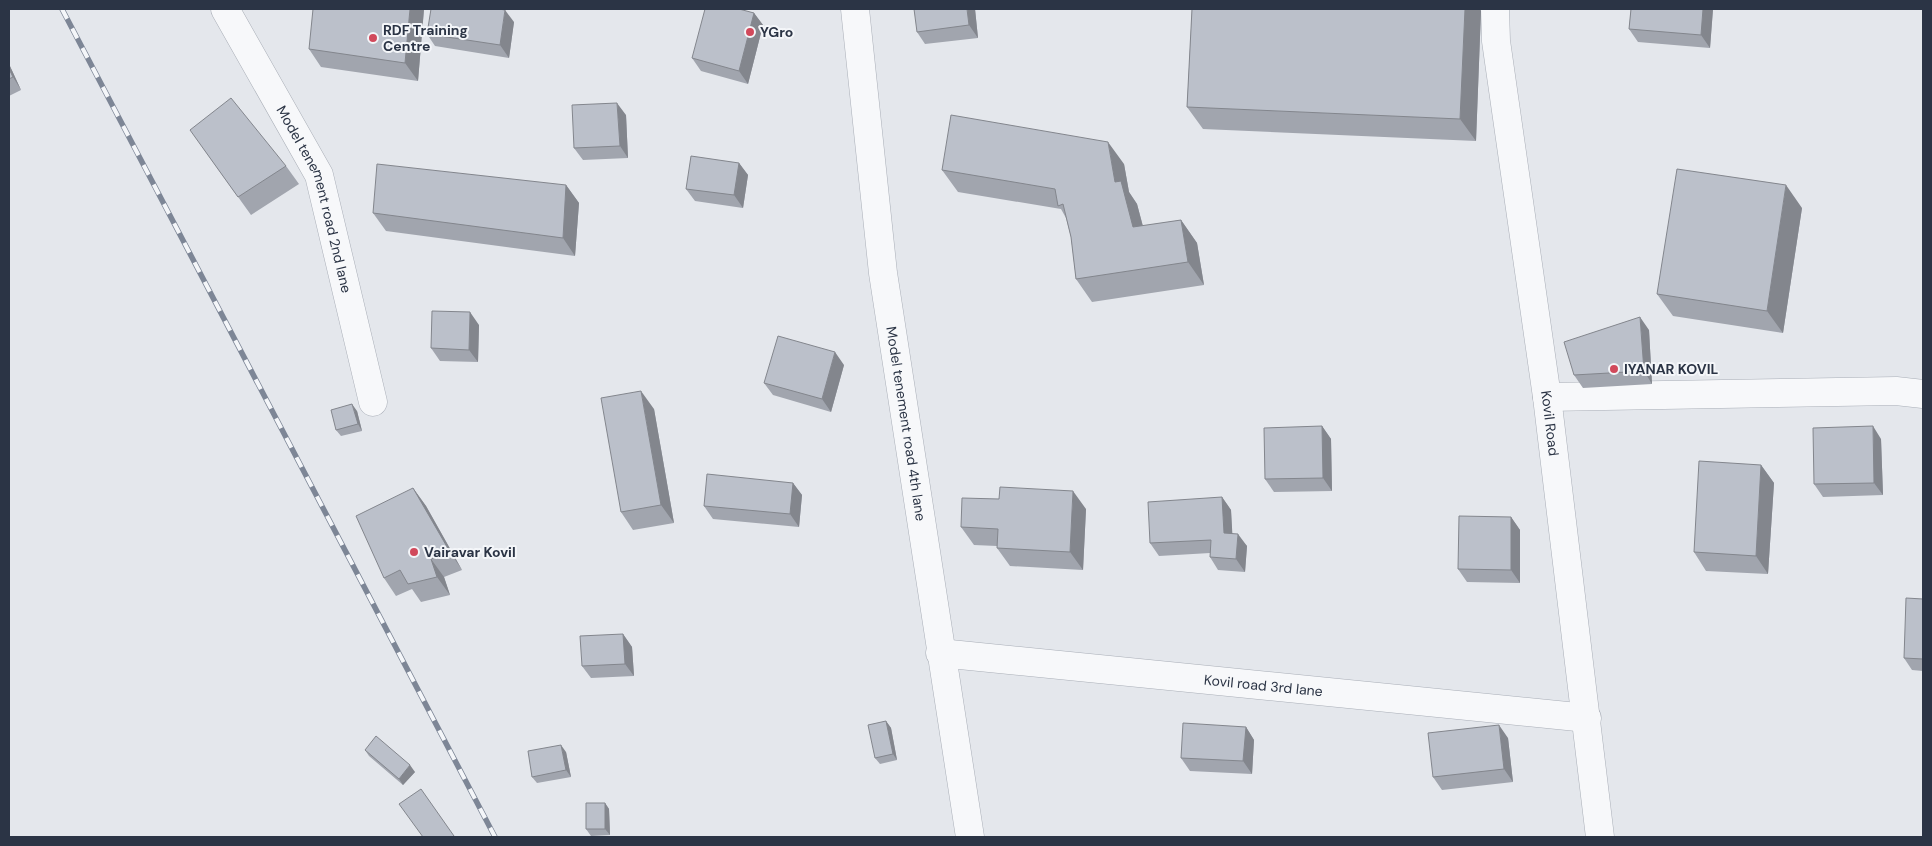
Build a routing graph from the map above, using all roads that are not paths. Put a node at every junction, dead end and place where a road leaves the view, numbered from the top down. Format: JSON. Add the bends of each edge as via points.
{"nodes":[{"id":1,"x":225,"y":9,"type":"edge"},
{"id":2,"x":855,"y":9,"type":"edge"},
{"id":3,"x":1495,"y":9,"type":"edge"},
{"id":4,"x":1923,"y":394,"type":"edge"},
{"id":5,"x":1547,"y":397,"type":"junction"},
{"id":6,"x":373,"y":402,"type":"dead end"},
{"id":7,"x":940,"y":653,"type":"junction"},
{"id":8,"x":1587,"y":718,"type":"junction"},
{"id":9,"x":970,"y":837,"type":"edge"},
{"id":10,"x":1600,"y":837,"type":"edge"}],
"edges":[{"from":1,"to":6,"type":"street","name":"Model tenement road 2nd lane","via":[[319,175]]},
{"from":2,"to":7,"type":"street","name":"Model tenement road 4th lane","via":[[883,274]]},
{"from":3,"to":5,"type":"street","name":"Kovil Road","via":[[1496,41]]},
{"from":4,"to":5,"type":"street","via":[[1896,391]]},
{"from":5,"to":8,"type":"street","name":"Kovil Road"},
{"from":7,"to":8,"type":"street","name":"Kovil road 3rd lane"},
{"from":7,"to":9,"type":"street","name":"Model tenement road 4th lane"},
{"from":8,"to":10,"type":"street","name":"Kovil Road"}]}
